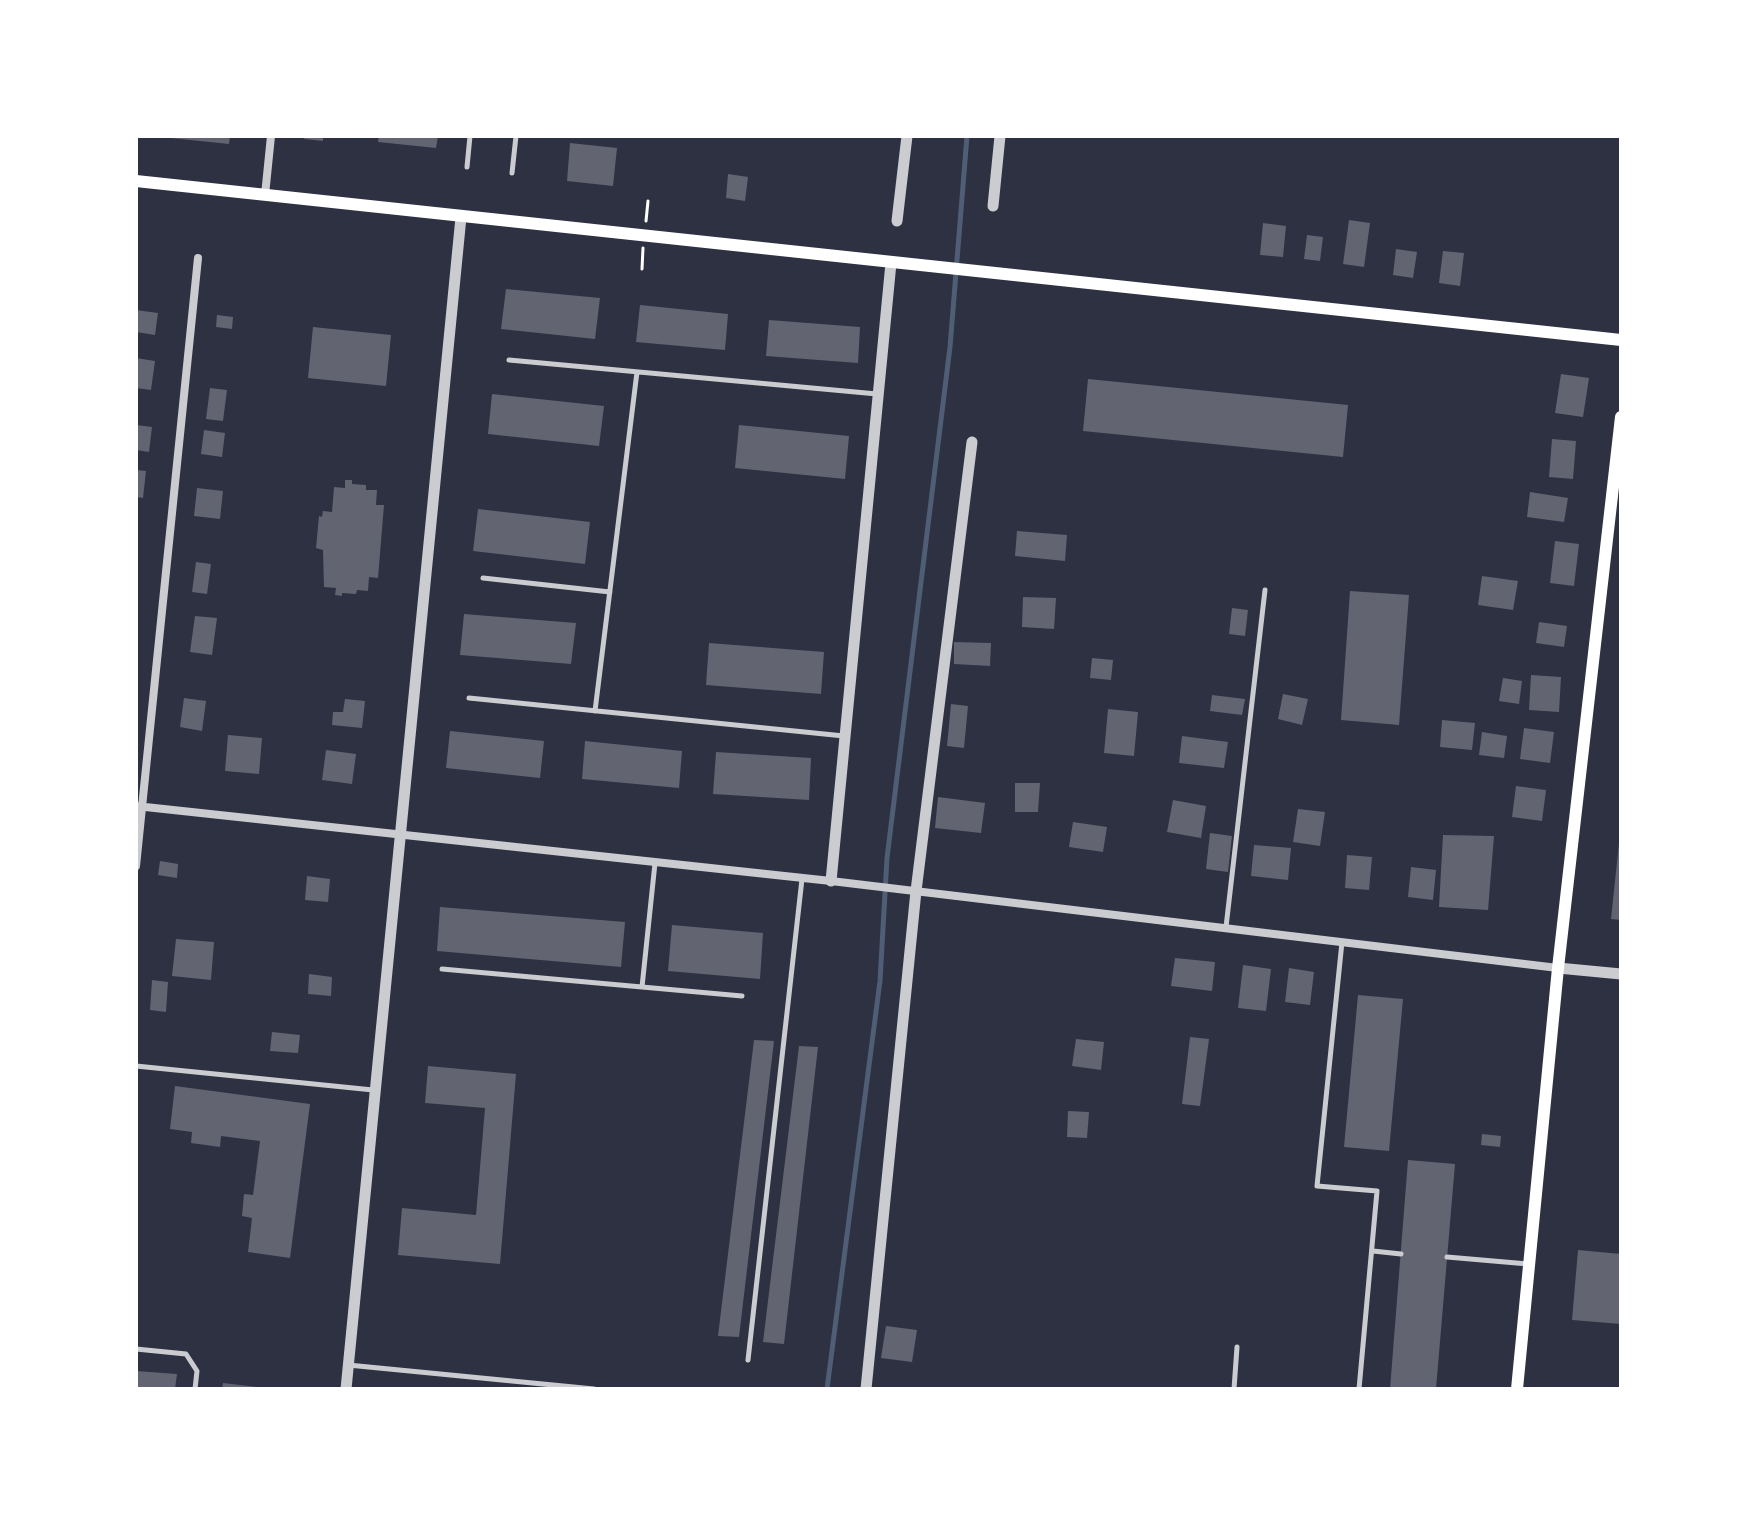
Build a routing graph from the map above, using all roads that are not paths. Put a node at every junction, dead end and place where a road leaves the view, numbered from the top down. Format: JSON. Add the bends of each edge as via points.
{"nodes":[{"id":1,"x":271,"y":136,"type":"edge"},
{"id":2,"x":470,"y":136,"type":"edge"},
{"id":3,"x":516,"y":136,"type":"edge"},
{"id":4,"x":907,"y":136,"type":"edge"},
{"id":5,"x":1000,"y":136,"type":"edge"},
{"id":6,"x":467,"y":167,"type":"dead end"},
{"id":7,"x":512,"y":173,"type":"dead end"},
{"id":8,"x":136,"y":181,"type":"edge"},
{"id":9,"x":265,"y":195,"type":"junction"},
{"id":10,"x":993,"y":206,"type":"dead end"},
{"id":11,"x":461,"y":217,"type":"junction"},
{"id":12,"x":897,"y":221,"type":"dead end"},
{"id":13,"x":198,"y":258,"type":"dead end"},
{"id":14,"x":891,"y":263,"type":"junction"},
{"id":15,"x":1621,"y":340,"type":"edge"},
{"id":16,"x":509,"y":360,"type":"dead end"},
{"id":17,"x":637,"y":372,"type":"junction"},
{"id":18,"x":878,"y":394,"type":"junction"},
{"id":19,"x":1621,"y":417,"type":"edge"},
{"id":20,"x":972,"y":442,"type":"dead end"},
{"id":21,"x":483,"y":578,"type":"dead end"},
{"id":22,"x":1265,"y":590,"type":"dead end"},
{"id":23,"x":610,"y":592,"type":"junction"},
{"id":24,"x":469,"y":698,"type":"dead end"},
{"id":25,"x":595,"y":711,"type":"junction"},
{"id":26,"x":845,"y":736,"type":"junction"},
{"id":27,"x":138,"y":807,"type":"edge"},
{"id":28,"x":398,"y":834,"type":"junction"},
{"id":29,"x":655,"y":862,"type":"junction"},
{"id":30,"x":136,"y":866,"type":"edge"},
{"id":31,"x":802,"y":878,"type":"junction"},
{"id":32,"x":831,"y":881,"type":"junction"},
{"id":33,"x":916,"y":891,"type":"junction"},
{"id":34,"x":1226,"y":927,"type":"junction"},
{"id":35,"x":1342,"y":942,"type":"junction"},
{"id":36,"x":1558,"y":968,"type":"junction"},
{"id":37,"x":442,"y":969,"type":"dead end"},
{"id":38,"x":1621,"y":974,"type":"edge"},
{"id":39,"x":642,"y":987,"type":"junction"},
{"id":40,"x":742,"y":996,"type":"dead end"},
{"id":41,"x":136,"y":1066,"type":"edge"},
{"id":42,"x":374,"y":1090,"type":"junction"},
{"id":43,"x":1373,"y":1251,"type":"junction"},
{"id":44,"x":1401,"y":1254,"type":"dead end"},
{"id":45,"x":1447,"y":1257,"type":"dead end"},
{"id":46,"x":1529,"y":1264,"type":"junction"},
{"id":47,"x":1237,"y":1347,"type":"dead end"},
{"id":48,"x":136,"y":1349,"type":"edge"},
{"id":49,"x":748,"y":1360,"type":"dead end"},
{"id":50,"x":348,"y":1365,"type":"junction"},
{"id":51,"x":195,"y":1389,"type":"edge"},
{"id":52,"x":346,"y":1389,"type":"edge"},
{"id":53,"x":594,"y":1389,"type":"edge"},
{"id":54,"x":866,"y":1389,"type":"edge"},
{"id":55,"x":1234,"y":1389,"type":"edge"},
{"id":56,"x":1359,"y":1389,"type":"edge"},
{"id":57,"x":1517,"y":1389,"type":"edge"}],
"edges":[{"from":1,"to":9,"type":"street"},
{"from":2,"to":6,"type":"lane"},
{"from":3,"to":7,"type":"lane"},
{"from":4,"to":12,"type":"street"},
{"from":5,"to":10,"type":"street"},
{"from":8,"to":9,"type":"main road"},
{"from":9,"to":11,"type":"main road"},
{"from":11,"to":14,"type":"main road"},
{"from":11,"to":28,"type":"street"},
{"from":13,"to":27,"type":"street"},
{"from":14,"to":15,"type":"main road"},
{"from":14,"to":18,"type":"street"},
{"from":16,"to":17,"type":"lane"},
{"from":17,"to":18,"type":"lane"},
{"from":17,"to":23,"type":"lane"},
{"from":18,"to":26,"type":"street"},
{"from":19,"to":36,"type":"main road"},
{"from":20,"to":33,"type":"street"},
{"from":21,"to":23,"type":"lane"},
{"from":22,"to":34,"type":"lane"},
{"from":23,"to":25,"type":"lane"},
{"from":24,"to":25,"type":"lane"},
{"from":25,"to":26,"type":"lane"},
{"from":26,"to":32,"type":"street"},
{"from":27,"to":28,"type":"street"},
{"from":27,"to":30,"type":"street"},
{"from":28,"to":29,"type":"street"},
{"from":28,"to":42,"type":"street"},
{"from":29,"to":31,"type":"street"},
{"from":29,"to":39,"type":"lane"},
{"from":31,"to":32,"type":"street"},
{"from":31,"to":49,"type":"lane"},
{"from":32,"to":33,"type":"street"},
{"from":33,"to":34,"type":"street"},
{"from":33,"to":54,"type":"street"},
{"from":34,"to":35,"type":"street"},
{"from":35,"to":36,"type":"street"},
{"from":35,"to":43,"type":"lane","via":[[1317,1186],[1377,1191]]},
{"from":36,"to":38,"type":"street"},
{"from":36,"to":46,"type":"main road"},
{"from":37,"to":39,"type":"lane"},
{"from":39,"to":40,"type":"lane"},
{"from":41,"to":42,"type":"lane"},
{"from":42,"to":50,"type":"street"},
{"from":43,"to":44,"type":"lane"},
{"from":43,"to":56,"type":"lane"},
{"from":45,"to":46,"type":"lane"},
{"from":46,"to":57,"type":"main road"},
{"from":47,"to":55,"type":"lane"},
{"from":48,"to":51,"type":"lane","via":[[186,1354],[197,1371]]},
{"from":50,"to":52,"type":"street"},
{"from":50,"to":53,"type":"lane"}]}
